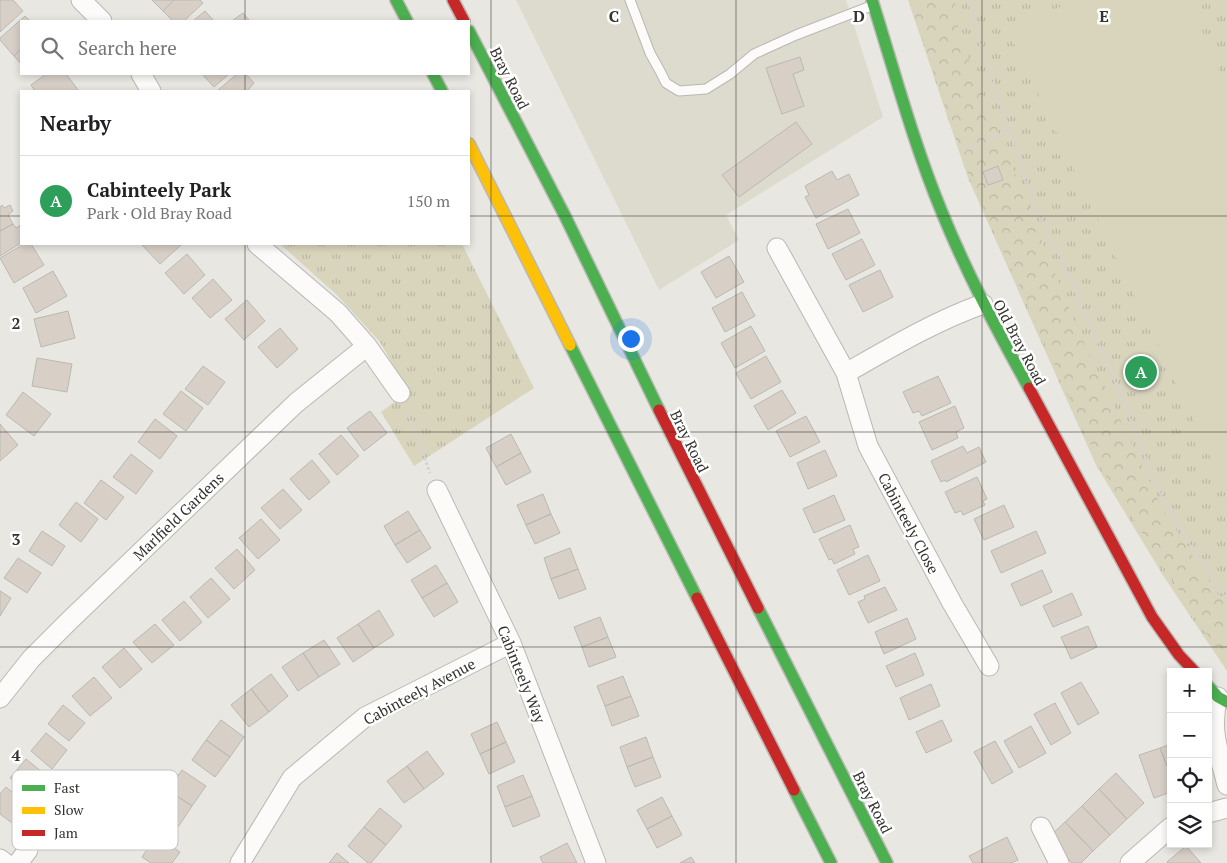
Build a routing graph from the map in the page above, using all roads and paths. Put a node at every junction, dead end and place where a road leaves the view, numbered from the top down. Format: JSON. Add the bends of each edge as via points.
{"nodes":[{"id":1,"x":81,"y":0,"type":"edge"},
{"id":2,"x":396,"y":0,"type":"edge"},
{"id":3,"x":453,"y":0,"type":"edge"},
{"id":4,"x":630,"y":0,"type":"edge"},
{"id":5,"x":969,"y":0,"type":"edge"},
{"id":6,"x":872,"y":3,"type":"edge"},
{"id":7,"x":101,"y":20,"type":"edge"},
{"id":8,"x":406,"y":20,"type":"edge"},
{"id":9,"x":463,"y":20,"type":"edge"},
{"id":10,"x":470,"y":33,"type":"edge"},
{"id":11,"x":142,"y":75,"type":"edge"},
{"id":12,"x":434,"y":75,"type":"edge"},
{"id":13,"x":150,"y":90,"type":"edge"},
{"id":14,"x":441,"y":90,"type":"edge"},
{"id":15,"x":1009,"y":130,"type":"junction"},
{"id":16,"x":470,"y":146,"type":"edge"},
{"id":17,"x":964,"y":151,"type":"dead end"},
{"id":18,"x":258,"y":245,"type":"edge"},
{"id":19,"x":776,"y":248,"type":"dead end"},
{"id":20,"x":982,"y":304,"type":"junction"},
{"id":21,"x":367,"y":346,"type":"junction"},
{"id":22,"x":846,"y":373,"type":"junction"},
{"id":23,"x":400,"y":393,"type":"joint"},
{"id":24,"x":437,"y":490,"type":"joint"},
{"id":25,"x":1227,"y":600,"type":"edge"},
{"id":26,"x":511,"y":643,"type":"junction"},
{"id":27,"x":989,"y":666,"type":"dead end"},
{"id":28,"x":1191,"y":668,"type":"edge"},
{"id":29,"x":1218,"y":695,"type":"edge"},
{"id":30,"x":0,"y":698,"type":"edge"},
{"id":31,"x":1227,"y":785,"type":"edge"},
{"id":32,"x":1227,"y":808,"type":"edge"},
{"id":33,"x":1212,"y":812,"type":"edge"},
{"id":34,"x":1041,"y":827,"type":"dead end"},
{"id":35,"x":1167,"y":831,"type":"edge"},
{"id":36,"x":0,"y":859,"type":"edge"},
{"id":37,"x":5,"y":863,"type":"edge"},
{"id":38,"x":240,"y":863,"type":"edge"},
{"id":39,"x":596,"y":863,"type":"edge"},
{"id":40,"x":831,"y":863,"type":"edge"},
{"id":41,"x":887,"y":863,"type":"edge"},
{"id":42,"x":1059,"y":863,"type":"edge"},
{"id":43,"x":1130,"y":863,"type":"edge"}],
"edges":[{"from":1,"to":7,"type":"street"},
{"from":2,"to":8,"type":"main road"},
{"from":3,"to":9,"type":"main road"},
{"from":4,"to":6,"type":"lane","via":[[650,53],[666,83],[679,91],[706,89],[754,54]]},
{"from":5,"to":15,"type":"path"},
{"from":6,"to":20,"type":"main road","name":"Old Bray Road","via":[[923,161]]},
{"from":10,"to":41,"type":"main road","name":"Bray Road","via":[[565,216],[677,448]]},
{"from":11,"to":13,"type":"street"},
{"from":12,"to":14,"type":"main road"},
{"from":15,"to":17,"type":"path"},
{"from":15,"to":25,"type":"path","via":[[1037,210],[1126,407],[1154,481],[1188,542]]},
{"from":16,"to":40,"type":"main road"},
{"from":18,"to":21,"type":"street","via":[[338,313]]},
{"from":19,"to":22,"type":"street","name":"Cabinteely Close"},
{"from":20,"to":22,"type":"street","via":[[887,349]]},
{"from":20,"to":28,"type":"main road","name":"Old Bray Road","via":[[1152,617]]},
{"from":21,"to":23,"type":"street"},
{"from":21,"to":30,"type":"street","name":"Marlfield Gardens","via":[[296,403],[62,628],[31,659]]},
{"from":22,"to":27,"type":"street","name":"Cabinteely Close","via":[[868,446],[952,604]]},
{"from":23,"to":24,"type":"path"},
{"from":24,"to":26,"type":"street","name":"Cabinteely Way"},
{"from":26,"to":38,"type":"street","name":"Cabinteely Avenue","via":[[365,717],[292,778]]},
{"from":26,"to":39,"type":"street","name":"Cabinteely Way"},
{"from":29,"to":31,"type":"street","via":[[1214,730]]},
{"from":32,"to":33,"type":"street"},
{"from":34,"to":42,"type":"street"},
{"from":35,"to":43,"type":"street"},
{"from":36,"to":37,"type":"street"}]}
